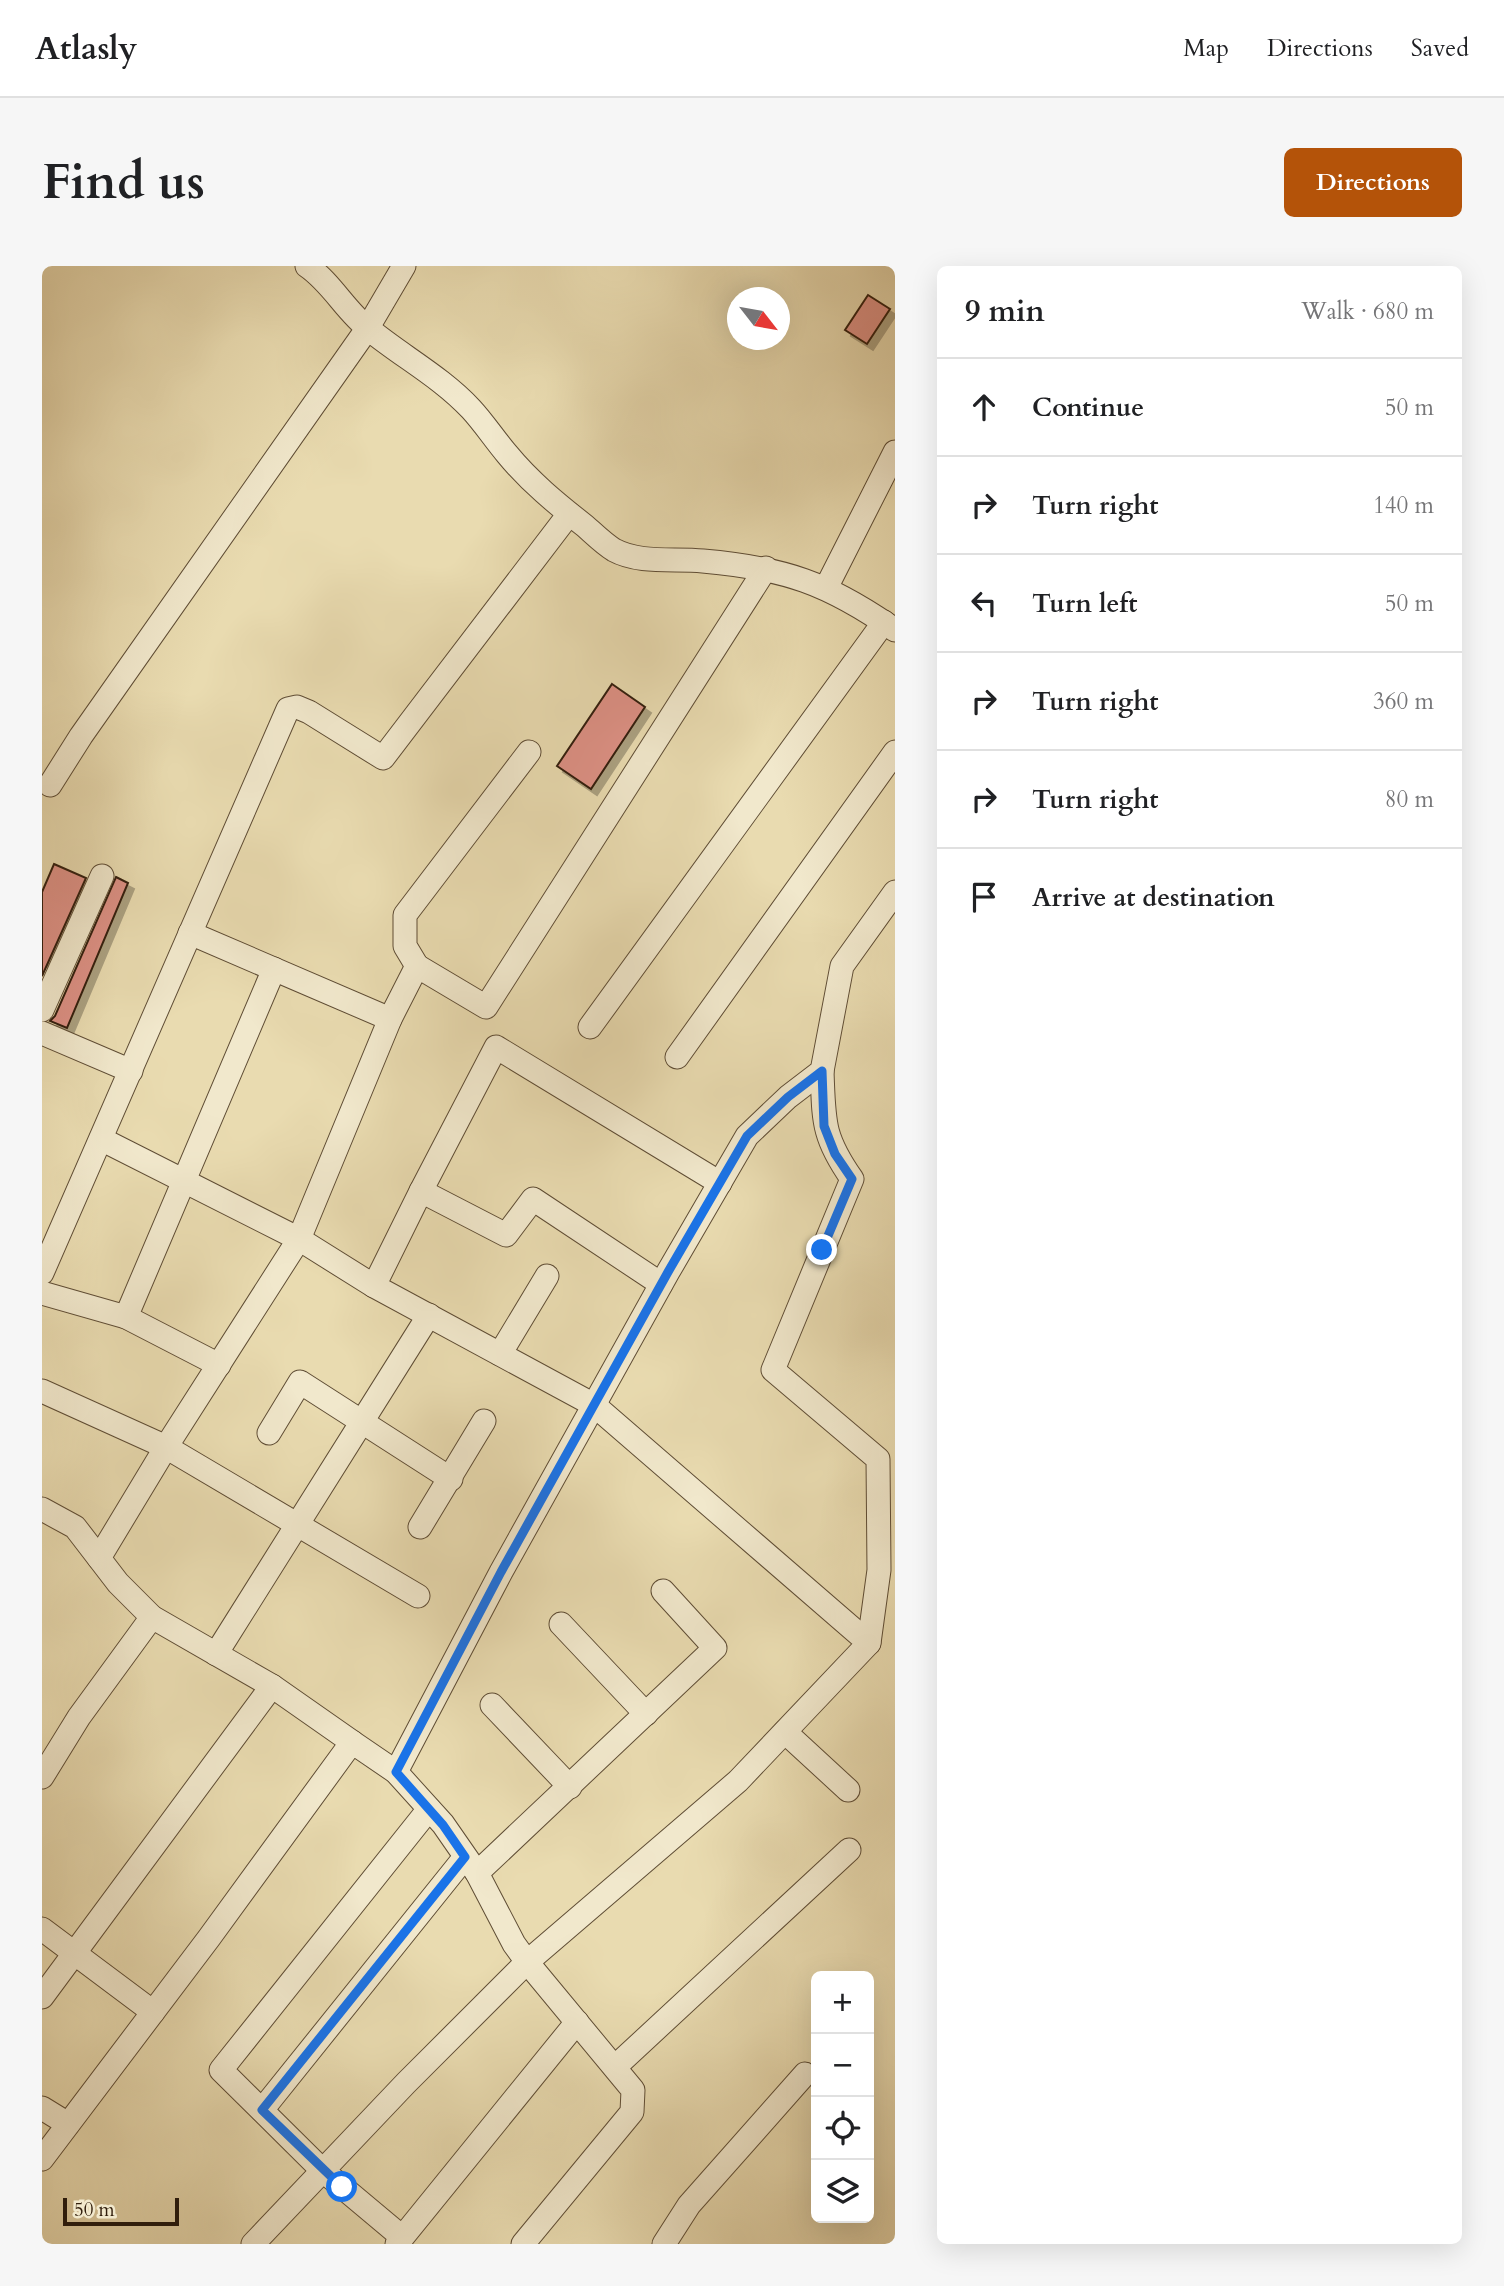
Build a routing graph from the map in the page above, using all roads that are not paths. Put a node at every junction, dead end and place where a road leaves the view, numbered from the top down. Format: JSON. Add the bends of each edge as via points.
{"nodes":[{"id":1,"x":404,"y":266,"type":"edge"},
{"id":2,"x":309,"y":267,"type":"edge"},
{"id":3,"x":368,"y":329,"type":"junction"},
{"id":4,"x":895,"y":452,"type":"edge"},
{"id":5,"x":569,"y":514,"type":"junction"},
{"id":6,"x":766,"y":568,"type":"junction"},
{"id":7,"x":826,"y":589,"type":"junction"},
{"id":8,"x":889,"y":626,"type":"edge"},
{"id":9,"x":528,"y":752,"type":"dead end"},
{"id":10,"x":895,"y":752,"type":"edge"},
{"id":11,"x":50,"y":785,"type":"dead end"},
{"id":12,"x":102,"y":876,"type":"dead end"},
{"id":13,"x":895,"y":891,"type":"edge"},
{"id":14,"x":190,"y":933,"type":"junction"},
{"id":15,"x":417,"y":966,"type":"junction"},
{"id":16,"x":274,"y":969,"type":"junction"},
{"id":17,"x":42,"y":1010,"type":"edge"},
{"id":18,"x":390,"y":1019,"type":"junction"},
{"id":19,"x":590,"y":1027,"type":"dead end"},
{"id":20,"x":42,"y":1033,"type":"edge"},
{"id":21,"x":677,"y":1057,"type":"dead end"},
{"id":22,"x":131,"y":1071,"type":"junction"},
{"id":23,"x":822,"y":1071,"type":"junction"},
{"id":24,"x":101,"y":1139,"type":"junction"},
{"id":25,"x":185,"y":1182,"type":"junction"},
{"id":26,"x":720,"y":1183,"type":"junction"},
{"id":27,"x":421,"y":1191,"type":"junction"},
{"id":28,"x":299,"y":1239,"type":"junction"},
{"id":29,"x":42,"y":1273,"type":"edge"},
{"id":30,"x":547,"y":1276,"type":"dead end"},
{"id":31,"x":661,"y":1284,"type":"junction"},
{"id":32,"x":374,"y":1286,"type":"junction"},
{"id":33,"x":42,"y":1293,"type":"edge"},
{"id":34,"x":429,"y":1315,"type":"junction"},
{"id":35,"x":126,"y":1317,"type":"junction"},
{"id":36,"x":500,"y":1354,"type":"junction"},
{"id":37,"x":219,"y":1365,"type":"junction"},
{"id":38,"x":42,"y":1391,"type":"edge"},
{"id":39,"x":594,"y":1405,"type":"junction"},
{"id":40,"x":484,"y":1421,"type":"dead end"},
{"id":41,"x":362,"y":1422,"type":"junction"},
{"id":42,"x":269,"y":1433,"type":"dead end"},
{"id":43,"x":166,"y":1447,"type":"junction"},
{"id":44,"x":450,"y":1479,"type":"junction"},
{"id":45,"x":45,"y":1516,"type":"edge"},
{"id":46,"x":297,"y":1526,"type":"junction"},
{"id":47,"x":420,"y":1527,"type":"dead end"},
{"id":48,"x":99,"y":1558,"type":"junction"},
{"id":49,"x":663,"y":1591,"type":"dead end"},
{"id":50,"x":418,"y":1596,"type":"dead end"},
{"id":51,"x":152,"y":1617,"type":"junction"},
{"id":52,"x":561,"y":1624,"type":"dead end"},
{"id":53,"x":869,"y":1643,"type":"junction"},
{"id":54,"x":216,"y":1654,"type":"junction"},
{"id":55,"x":272,"y":1686,"type":"junction"},
{"id":56,"x":492,"y":1706,"type":"dead end"},
{"id":57,"x":646,"y":1714,"type":"junction"},
{"id":58,"x":785,"y":1732,"type":"junction"},
{"id":59,"x":352,"y":1742,"type":"junction"},
{"id":60,"x":396,"y":1772,"type":"junction"},
{"id":61,"x":42,"y":1777,"type":"edge"},
{"id":62,"x":570,"y":1787,"type":"junction"},
{"id":63,"x":848,"y":1790,"type":"dead end"},
{"id":64,"x":429,"y":1809,"type":"junction"},
{"id":65,"x":849,"y":1850,"type":"dead end"},
{"id":66,"x":471,"y":1865,"type":"junction"},
{"id":67,"x":42,"y":1930,"type":"edge"},
{"id":68,"x":73,"y":1953,"type":"junction"},
{"id":69,"x":527,"y":1962,"type":"junction"},
{"id":70,"x":42,"y":1997,"type":"edge"},
{"id":71,"x":153,"y":2012,"type":"junction"},
{"id":72,"x":577,"y":2022,"type":"junction"},
{"id":73,"x":616,"y":2066,"type":"junction"},
{"id":74,"x":805,"y":2074,"type":"dead end"},
{"id":75,"x":42,"y":2108,"type":"edge"},
{"id":76,"x":262,"y":2110,"type":"junction"},
{"id":77,"x":68,"y":2124,"type":"junction"},
{"id":78,"x":42,"y":2159,"type":"edge"},
{"id":79,"x":322,"y":2170,"type":"junction"},
{"id":80,"x":400,"y":2241,"type":"edge"},
{"id":81,"x":253,"y":2244,"type":"edge"},
{"id":82,"x":523,"y":2244,"type":"edge"},
{"id":83,"x":664,"y":2244,"type":"edge"}],
"edges":[{"from":1,"to":3,"type":"street"},
{"from":2,"to":3,"type":"street"},
{"from":3,"to":5,"type":"street","via":[[454,393],[546,496]]},
{"from":3,"to":11,"type":"street"},
{"from":4,"to":7,"type":"street"},
{"from":5,"to":6,"type":"street","via":[[613,550],[639,559]]},
{"from":5,"to":14,"type":"street","via":[[383,758],[309,712],[288,709]]},
{"from":6,"to":7,"type":"street"},
{"from":6,"to":15,"type":"street","via":[[485,1007]]},
{"from":7,"to":8,"type":"street"},
{"from":8,"to":19,"type":"street"},
{"from":9,"to":15,"type":"street","via":[[405,915],[405,946]]},
{"from":10,"to":21,"type":"street"},
{"from":12,"to":17,"type":"street"},
{"from":13,"to":23,"type":"street","via":[[842,966]]},
{"from":14,"to":16,"type":"street"},
{"from":14,"to":22,"type":"street"},
{"from":15,"to":18,"type":"street"},
{"from":16,"to":18,"type":"street"},
{"from":16,"to":25,"type":"street"},
{"from":18,"to":28,"type":"street"},
{"from":20,"to":22,"type":"street"},
{"from":22,"to":24,"type":"street"},
{"from":23,"to":26,"type":"street","via":[[747,1136]]},
{"from":23,"to":53,"type":"street","via":[[824,1126],[852,1179],[773,1370],[878,1459],[879,1570]]},
{"from":24,"to":25,"type":"street"},
{"from":24,"to":29,"type":"street"},
{"from":25,"to":28,"type":"street"},
{"from":25,"to":35,"type":"street"},
{"from":26,"to":27,"type":"street","via":[[496,1047]]},
{"from":26,"to":31,"type":"street"},
{"from":27,"to":31,"type":"street","via":[[506,1235],[533,1199]]},
{"from":27,"to":32,"type":"street"},
{"from":28,"to":32,"type":"street"},
{"from":28,"to":37,"type":"street"},
{"from":30,"to":36,"type":"street"},
{"from":31,"to":39,"type":"street"},
{"from":32,"to":34,"type":"street"},
{"from":33,"to":35,"type":"street"},
{"from":34,"to":36,"type":"street"},
{"from":34,"to":41,"type":"street"},
{"from":35,"to":37,"type":"street"},
{"from":36,"to":39,"type":"street"},
{"from":37,"to":43,"type":"street"},
{"from":38,"to":43,"type":"street"},
{"from":39,"to":53,"type":"street"},
{"from":39,"to":60,"type":"street"},
{"from":40,"to":44,"type":"street"},
{"from":41,"to":42,"type":"street","via":[[300,1382]]},
{"from":41,"to":44,"type":"street"},
{"from":41,"to":46,"type":"street"},
{"from":43,"to":46,"type":"street"},
{"from":43,"to":48,"type":"street"},
{"from":44,"to":47,"type":"street"},
{"from":45,"to":48,"type":"street","via":[[75,1527]]},
{"from":46,"to":50,"type":"street"},
{"from":46,"to":54,"type":"street"},
{"from":48,"to":51,"type":"street"},
{"from":49,"to":57,"type":"street","via":[[715,1648]]},
{"from":51,"to":54,"type":"street"},
{"from":51,"to":61,"type":"street","via":[[79,1717]]},
{"from":52,"to":57,"type":"street"},
{"from":53,"to":58,"type":"street"},
{"from":54,"to":55,"type":"street"},
{"from":55,"to":59,"type":"street"},
{"from":55,"to":68,"type":"street"},
{"from":56,"to":62,"type":"street"},
{"from":57,"to":62,"type":"street"},
{"from":58,"to":63,"type":"street"},
{"from":58,"to":69,"type":"street","via":[[738,1782]]},
{"from":59,"to":60,"type":"street"},
{"from":59,"to":71,"type":"street"},
{"from":60,"to":64,"type":"street"},
{"from":62,"to":66,"type":"street"},
{"from":64,"to":66,"type":"street"},
{"from":64,"to":76,"type":"street","via":[[221,2070]]},
{"from":65,"to":73,"type":"street"},
{"from":66,"to":69,"type":"street"},
{"from":66,"to":76,"type":"street"},
{"from":67,"to":68,"type":"street"},
{"from":68,"to":70,"type":"street"},
{"from":68,"to":71,"type":"street"},
{"from":69,"to":72,"type":"street"},
{"from":69,"to":79,"type":"street"},
{"from":71,"to":77,"type":"street"},
{"from":72,"to":73,"type":"street"},
{"from":72,"to":80,"type":"street"},
{"from":73,"to":82,"type":"street","via":[[633,2090],[632,2112]]},
{"from":74,"to":83,"type":"street","via":[[689,2205]]},
{"from":75,"to":77,"type":"street"},
{"from":76,"to":79,"type":"street"},
{"from":77,"to":78,"type":"street"},
{"from":79,"to":80,"type":"street"},
{"from":79,"to":81,"type":"street"}]}
